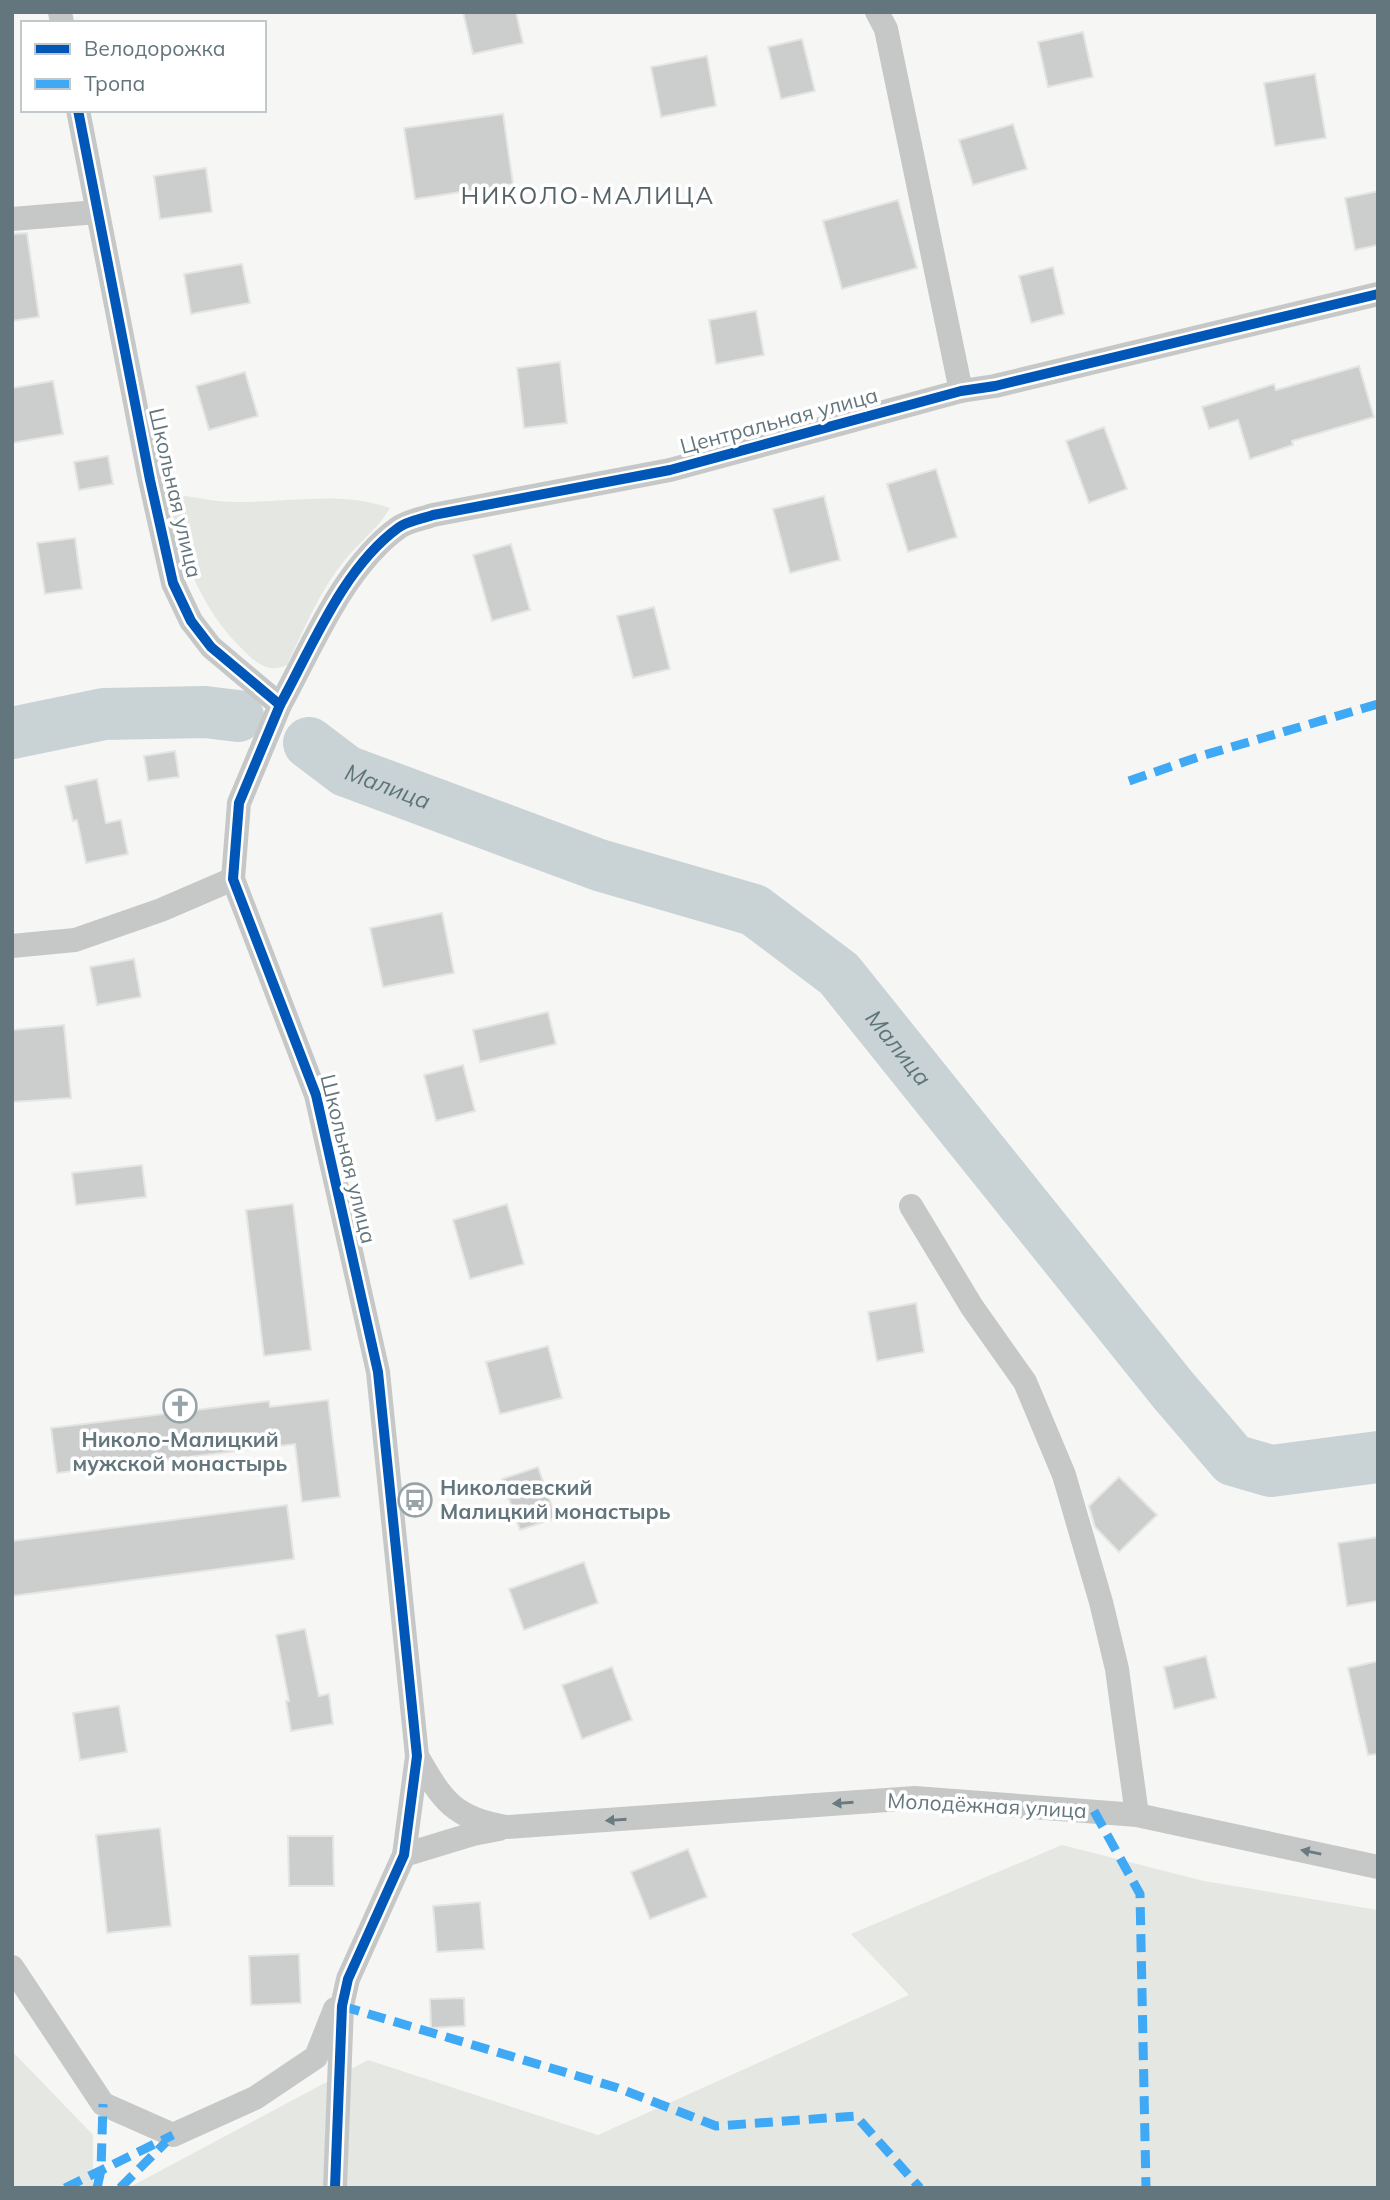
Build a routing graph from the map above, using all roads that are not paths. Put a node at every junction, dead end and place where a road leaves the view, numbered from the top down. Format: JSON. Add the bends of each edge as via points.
{"nodes":[{"id":1,"x":877,"y":12,"type":"edge"},
{"id":2,"x":78,"y":112,"type":"edge"},
{"id":3,"x":97,"y":212,"type":"junction"},
{"id":4,"x":12,"y":219,"type":"edge"},
{"id":5,"x":1378,"y":294,"type":"edge"},
{"id":6,"x":961,"y":391,"type":"junction"},
{"id":7,"x":280,"y":705,"type":"junction"},
{"id":8,"x":233,"y":879,"type":"junction"},
{"id":9,"x":12,"y":947,"type":"edge"},
{"id":10,"x":911,"y":1206,"type":"dead end"},
{"id":11,"x":417,"y":1756,"type":"junction"},
{"id":12,"x":1137,"y":1815,"type":"junction"},
{"id":13,"x":507,"y":1828,"type":"junction"},
{"id":14,"x":404,"y":1855,"type":"junction"},
{"id":15,"x":1378,"y":1867,"type":"edge"},
{"id":16,"x":12,"y":1967,"type":"edge"},
{"id":17,"x":348,"y":1979,"type":"junction"},
{"id":18,"x":335,"y":2188,"type":"edge"}],
"edges":[{"from":1,"to":6,"type":"street","via":[[886,29]]},
{"from":2,"to":3,"type":"street","name":"Школьная улица"},
{"from":3,"to":4,"type":"street"},
{"from":3,"to":7,"type":"street","name":"Школьная улица","via":[[173,583],[191,621],[211,647]]},
{"from":5,"to":6,"type":"street","name":"Центральная улица"},
{"from":6,"to":7,"type":"street","name":"Центральная улица","via":[[670,470],[433,515],[400,526],[365,558],[343,590]]},
{"from":7,"to":8,"type":"street","name":"Школьная улица","via":[[239,803]]},
{"from":8,"to":9,"type":"street","via":[[75,940]]},
{"from":8,"to":11,"type":"street","name":"Школьная улица","via":[[316,1095],[378,1372]]},
{"from":10,"to":12,"type":"street","via":[[972,1307],[1025,1382],[1064,1475],[1116,1669]]},
{"from":11,"to":13,"type":"street","name":"Молодёжная улица","via":[[436,1789],[456,1811]]},
{"from":11,"to":14,"type":"street","name":"Школьная улица"},
{"from":12,"to":13,"type":"street","name":"Молодёжная улица","one_way":true,"via":[[915,1798]]},
{"from":15,"to":12,"type":"street","name":"Молодёжная улица","one_way":true},
{"from":13,"to":14,"type":"street","name":"Молодёжная улица"},
{"from":14,"to":17,"type":"street","name":"Школьная улица"},
{"from":16,"to":17,"type":"street","via":[[103,2104],[173,2134],[255,2098],[316,2057]]},
{"from":17,"to":18,"type":"street","name":"Школьная улица","via":[[342,2006]]}]}
